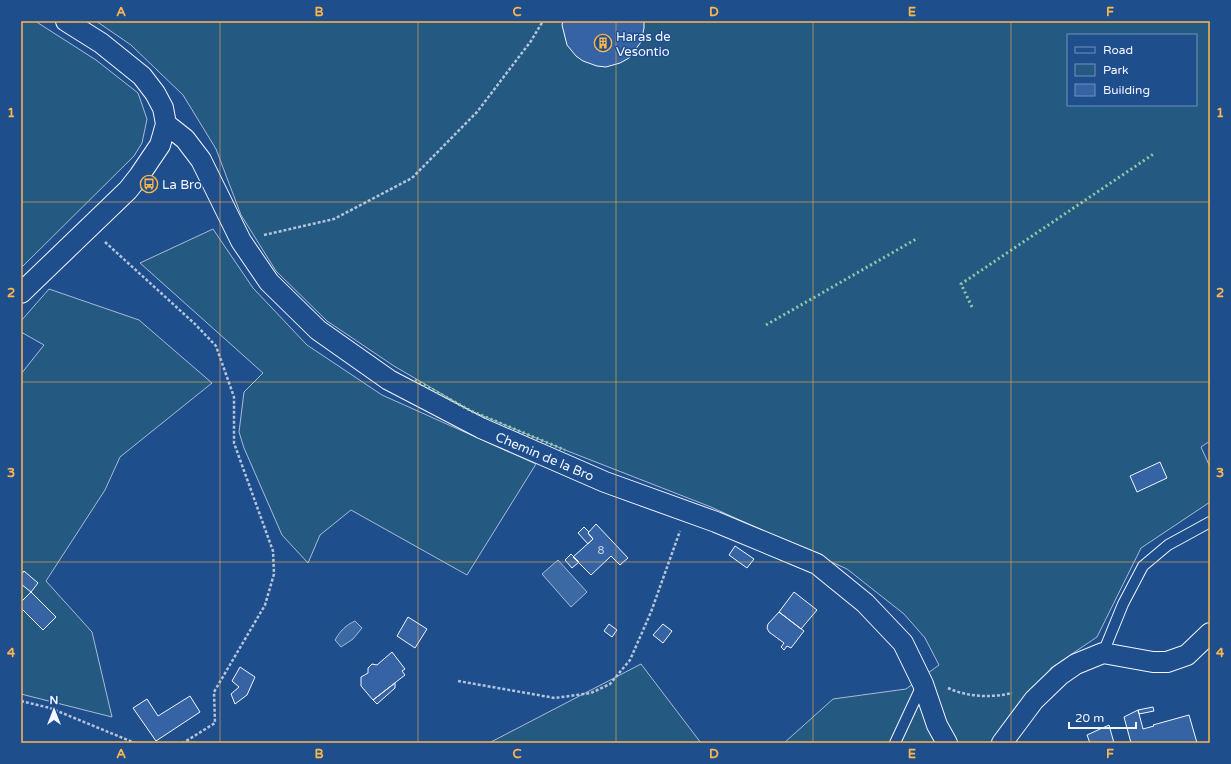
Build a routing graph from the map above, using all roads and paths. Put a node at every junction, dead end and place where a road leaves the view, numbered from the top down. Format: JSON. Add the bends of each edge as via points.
{"nodes":[{"id":1,"x":66,"y":21,"type":"edge"},
{"id":2,"x":543,"y":21,"type":"edge"},
{"id":3,"x":166,"y":124,"type":"junction"},
{"id":4,"x":89,"y":227,"type":"junction"},
{"id":5,"x":241,"y":241,"type":"junction"},
{"id":6,"x":21,"y":293,"type":"edge"},
{"id":7,"x":688,"y":512,"type":"junction"},
{"id":8,"x":1210,"y":522,"type":"edge"},
{"id":9,"x":1207,"y":638,"type":"edge"},
{"id":10,"x":1103,"y":653,"type":"junction"},
{"id":11,"x":919,"y":677,"type":"junction"},
{"id":12,"x":458,"y":681,"type":"dead end"},
{"id":13,"x":1015,"y":692,"type":"dead end"},
{"id":14,"x":21,"y":701,"type":"edge"},
{"id":15,"x":135,"y":743,"type":"edge"},
{"id":16,"x":183,"y":743,"type":"edge"},
{"id":17,"x":896,"y":743,"type":"edge"},
{"id":18,"x":947,"y":743,"type":"edge"},
{"id":19,"x":1002,"y":743,"type":"edge"}],
"edges":[{"from":1,"to":3,"type":"street","via":[[101,43],[142,76],[163,108]]},
{"from":2,"to":5,"type":"path","via":[[531,41],[477,112],[412,178],[334,219]]},
{"from":3,"to":4,"type":"street","via":[[160,146],[139,176]]},
{"from":3,"to":5,"type":"street","name":"Chemin de la Bro","via":[[184,139],[201,160]]},
{"from":4,"to":6,"type":"street"},
{"from":4,"to":16,"type":"path","via":[[216,346],[234,397],[234,443],[273,551],[274,574],[265,605],[214,692],[215,723]]},
{"from":5,"to":7,"type":"street","name":"Chemin de la Bro","via":[[269,282],[318,330],[389,380],[481,428],[605,482]]},
{"from":7,"to":11,"type":"street","name":"Chemin de la Bro","via":[[817,564],[865,603],[903,643]]},
{"from":7,"to":12,"type":"path","via":[[651,612],[630,660],[610,684],[591,694],[555,698]]},
{"from":8,"to":10,"type":"lane","via":[[1168,545],[1143,566],[1123,604]]},
{"from":9,"to":10,"type":"street","via":[[1187,655],[1167,662]]},
{"from":10,"to":19,"type":"street","via":[[1076,664],[1060,675],[1034,700]]},
{"from":11,"to":13,"type":"path","via":[[967,695],[986,696]]},
{"from":11,"to":17,"type":"lane"},
{"from":11,"to":18,"type":"street","name":"Chemin de la Bro","via":[[937,725]]},
{"from":14,"to":15,"type":"path","via":[[50,708]]}]}
